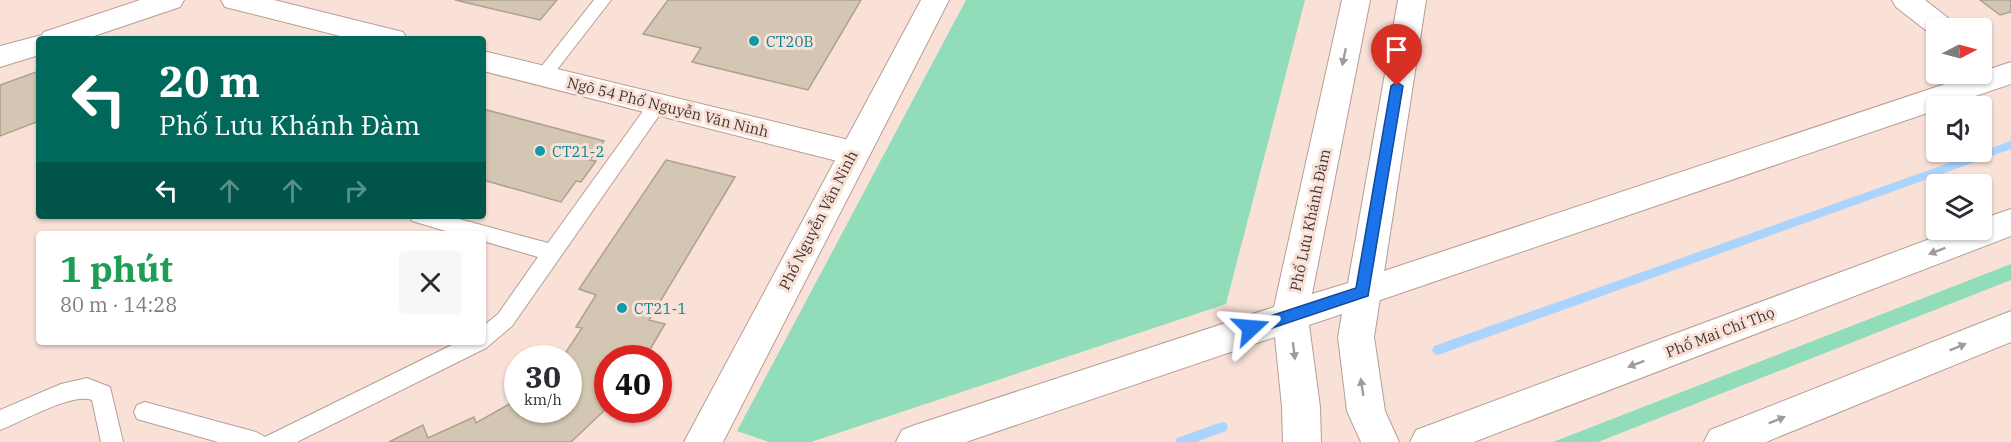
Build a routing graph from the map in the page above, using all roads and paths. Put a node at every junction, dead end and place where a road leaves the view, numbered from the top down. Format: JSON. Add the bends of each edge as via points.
{"nodes":[{"id":1,"x":170,"y":0,"type":"edge"},
{"id":2,"x":235,"y":0,"type":"edge"},
{"id":3,"x":603,"y":0,"type":"edge"},
{"id":4,"x":935,"y":0,"type":"edge"},
{"id":5,"x":1356,"y":0,"type":"edge"},
{"id":6,"x":1412,"y":0,"type":"edge"},
{"id":7,"x":1906,"y":0,"type":"edge"},
{"id":8,"x":1929,"y":18,"type":"edge"},
{"id":9,"x":63,"y":36,"type":"edge"},
{"id":10,"x":381,"y":36,"type":"edge"},
{"id":11,"x":36,"y":45,"type":"edge"},
{"id":12,"x":0,"y":57,"type":"edge"},
{"id":13,"x":486,"y":62,"type":"edge"},
{"id":14,"x":1998,"y":69,"type":"edge"},
{"id":15,"x":543,"y":76,"type":"junction"},
{"id":16,"x":657,"y":105,"type":"junction"},
{"id":17,"x":853,"y":153,"type":"junction"},
{"id":18,"x":430,"y":219,"type":"edge"},
{"id":19,"x":2011,"y":222,"type":"edge"},
{"id":20,"x":474,"y":231,"type":"edge"},
{"id":21,"x":486,"y":234,"type":"edge"},
{"id":22,"x":554,"y":253,"type":"junction"},
{"id":23,"x":1363,"y":292,"type":"junction"},
{"id":24,"x":1290,"y":315,"type":"junction"},
{"id":25,"x":2011,"y":326,"type":"edge"},
{"id":26,"x":486,"y":336,"type":"edge"},
{"id":27,"x":473,"y":345,"type":"edge"},
{"id":28,"x":145,"y":412,"type":"dead end"},
{"id":29,"x":0,"y":420,"type":"edge"},
{"id":30,"x":112,"y":442,"type":"edge"},
{"id":31,"x":256,"y":442,"type":"edge"},
{"id":32,"x":274,"y":442,"type":"edge"},
{"id":33,"x":703,"y":442,"type":"edge"},
{"id":34,"x":915,"y":442,"type":"edge"},
{"id":35,"x":1302,"y":442,"type":"edge"},
{"id":36,"x":1380,"y":442,"type":"edge"},
{"id":37,"x":1429,"y":442,"type":"edge"},
{"id":38,"x":1723,"y":442,"type":"edge"}],
"edges":[{"from":1,"to":9,"type":"street"},
{"from":2,"to":10,"type":"street"},
{"from":3,"to":15,"type":"lane"},
{"from":4,"to":17,"type":"street","name":"Phố Nguyễn Văn Ninh"},
{"from":5,"to":24,"type":"street","name":"Phố Lưu Khánh Đàm","one_way":true},
{"from":6,"to":23,"type":"street"},
{"from":7,"to":8,"type":"street"},
{"from":11,"to":12,"type":"street"},
{"from":13,"to":15,"type":"street","name":"Ngõ 54 Phố Nguyễn Văn Ninh"},
{"from":14,"to":23,"type":"street"},
{"from":15,"to":16,"type":"street","name":"Ngõ 54 Phố Nguyễn Văn Ninh"},
{"from":16,"to":17,"type":"street","name":"Ngõ 54 Phố Nguyễn Văn Ninh"},
{"from":16,"to":22,"type":"lane"},
{"from":17,"to":33,"type":"street","name":"Phố Nguyễn Văn Ninh"},
{"from":18,"to":20,"type":"lane"},
{"from":19,"to":37,"type":"street","name":"Phố Mai Chí Thọ","one_way":true},
{"from":21,"to":22,"type":"lane"},
{"from":22,"to":26,"type":"lane","via":[[505,320]]},
{"from":23,"to":24,"type":"street"},
{"from":36,"to":23,"type":"street","one_way":true,"via":[[1366,411],[1358,357],[1356,336]]},
{"from":24,"to":34,"type":"street"},
{"from":24,"to":35,"type":"street","name":"Phố Lưu Khánh Đàm","one_way":true},
{"from":38,"to":25,"type":"street","one_way":true},
{"from":27,"to":32,"type":"lane"},
{"from":28,"to":31,"type":"lane"},
{"from":29,"to":30,"type":"lane","via":[[61,394],[87,388],[102,394]]}]}
